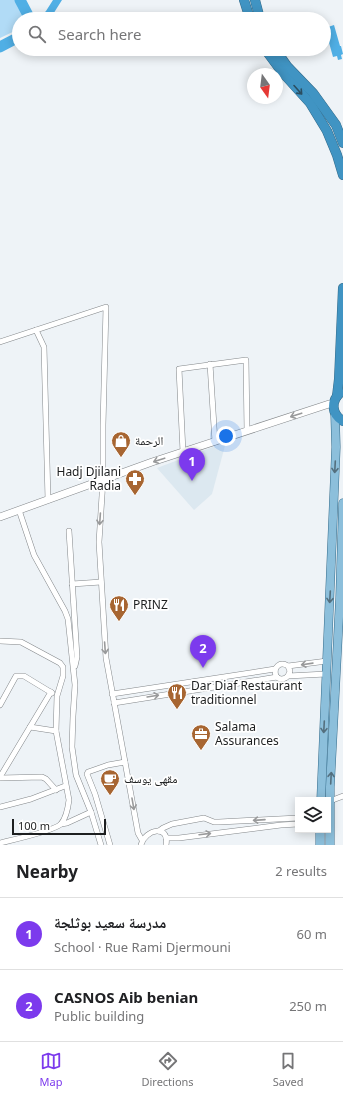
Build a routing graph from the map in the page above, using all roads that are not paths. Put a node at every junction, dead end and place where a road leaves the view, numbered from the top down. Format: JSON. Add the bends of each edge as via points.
{"nodes":[{"id":1,"x":244,"y":0,"type":"edge"},
{"id":2,"x":255,"y":0,"type":"edge"},
{"id":3,"x":248,"y":12,"type":"edge"},
{"id":4,"x":258,"y":12,"type":"edge"},
{"id":5,"x":270,"y":56,"type":"edge"},
{"id":6,"x":280,"y":56,"type":"edge"},
{"id":7,"x":343,"y":143,"type":"edge"},
{"id":8,"x":343,"y":175,"type":"edge"},
{"id":9,"x":343,"y":288,"type":"edge"},
{"id":10,"x":36,"y":330,"type":"junction"},
{"id":11,"x":0,"y":342,"type":"edge"},
{"id":12,"x":210,"y":364,"type":"junction"},
{"id":13,"x":338,"y":397,"type":"edge"},
{"id":14,"x":335,"y":414,"type":"junction"},
{"id":15,"x":343,"y":420,"type":"edge"},
{"id":16,"x":247,"y":431,"type":"junction"},
{"id":17,"x":215,"y":442,"type":"junction"},
{"id":18,"x":183,"y":452,"type":"junction"},
{"id":19,"x":103,"y":480,"type":"junction"},
{"id":20,"x":48,"y":500,"type":"junction"},
{"id":21,"x":343,"y":503,"type":"edge"},
{"id":22,"x":19,"y":510,"type":"junction"},
{"id":23,"x":0,"y":517,"type":"edge"},
{"id":24,"x":69,"y":531,"type":"dead end"},
{"id":25,"x":101,"y":582,"type":"junction"},
{"id":26,"x":72,"y":584,"type":"junction"},
{"id":27,"x":0,"y":642,"type":"edge"},
{"id":28,"x":327,"y":661,"type":"junction"},
{"id":29,"x":288,"y":666,"type":"junction"},
{"id":30,"x":73,"y":669,"type":"junction"},
{"id":31,"x":275,"y":669,"type":"junction"},
{"id":32,"x":326,"y":674,"type":"junction"},
{"id":33,"x":288,"y":676,"type":"junction"},
{"id":34,"x":277,"y":677,"type":"junction"},
{"id":35,"x":162,"y":686,"type":"junction"},
{"id":36,"x":51,"y":692,"type":"junction"},
{"id":37,"x":179,"y":692,"type":"junction"},
{"id":38,"x":112,"y":694,"type":"junction"},
{"id":39,"x":57,"y":696,"type":"junction"},
{"id":40,"x":114,"y":702,"type":"junction"},
{"id":41,"x":0,"y":705,"type":"edge"},
{"id":42,"x":30,"y":727,"type":"junction"},
{"id":43,"x":56,"y":731,"type":"junction"},
{"id":44,"x":125,"y":762,"type":"junction"},
{"id":45,"x":0,"y":778,"type":"edge"},
{"id":46,"x":65,"y":786,"type":"junction"},
{"id":47,"x":56,"y":790,"type":"junction"},
{"id":48,"x":343,"y":796,"type":"edge"},
{"id":49,"x":321,"y":797,"type":"edge"},
{"id":50,"x":330,"y":797,"type":"edge"},
{"id":51,"x":331,"y":801,"type":"edge"},
{"id":52,"x":0,"y":807,"type":"edge"},
{"id":53,"x":91,"y":812,"type":"junction"},
{"id":54,"x":295,"y":818,"type":"edge"},
{"id":55,"x":61,"y":824,"type":"junction"},
{"id":56,"x":295,"y":824,"type":"edge"},
{"id":57,"x":159,"y":831,"type":"junction"},
{"id":58,"x":320,"y":833,"type":"edge"},
{"id":59,"x":330,"y":833,"type":"edge"},
{"id":60,"x":166,"y":838,"type":"junction"},
{"id":61,"x":141,"y":842,"type":"edge"},
{"id":62,"x":0,"y":843,"type":"edge"},
{"id":63,"x":101,"y":845,"type":"edge"},
{"id":64,"x":110,"y":845,"type":"edge"},
{"id":65,"x":166,"y":845,"type":"edge"},
{"id":66,"x":320,"y":845,"type":"edge"},
{"id":67,"x":330,"y":845,"type":"edge"}],
"edges":[{"from":1,"to":3,"type":"highway"},
{"from":2,"to":4,"type":"highway"},
{"from":5,"to":8,"type":"highway","one_way":true,"via":[[310,103],[327,131]]},
{"from":6,"to":7,"type":"highway","via":[[314,93],[336,126]]},
{"from":9,"to":13,"type":"highway"},
{"from":10,"to":11,"type":"street"},
{"from":10,"to":19,"type":"street","via":[[106,307]]},
{"from":10,"to":20,"type":"street","via":[[44,347]]},
{"from":12,"to":16,"type":"street","via":[[246,360]]},
{"from":12,"to":17,"type":"street"},
{"from":12,"to":18,"type":"street","via":[[179,370]]},
{"from":13,"to":14,"type":"highway","via":[[333,409]]},
{"from":13,"to":16,"type":"main road","one_way":true,"via":[[329,404]]},
{"from":14,"to":15,"type":"highway"},
{"from":14,"to":28,"type":"main road","one_way":true,"via":[[336,447]]},
{"from":16,"to":17,"type":"main road"},
{"from":17,"to":18,"type":"main road"},
{"from":18,"to":19,"type":"main road","one_way":true},
{"from":19,"to":20,"type":"main road"},
{"from":19,"to":25,"type":"street","one_way":true,"via":[[98,542]]},
{"from":20,"to":22,"type":"main road"},
{"from":50,"to":21,"type":"main road","one_way":true},
{"from":22,"to":23,"type":"main road"},
{"from":22,"to":30,"type":"street","via":[[34,555],[65,610]]},
{"from":24,"to":26,"type":"street"},
{"from":25,"to":26,"type":"street"},
{"from":25,"to":38,"type":"street","one_way":true,"via":[[106,658]]},
{"from":26,"to":30,"type":"street","via":[[77,658]]},
{"from":27,"to":39,"type":"street","via":[[21,642],[60,663],[63,667],[63,676]]},
{"from":28,"to":29,"type":"street","one_way":true},
{"from":28,"to":32,"type":"main road"},
{"from":29,"to":31,"type":"street","via":[[281,664]]},
{"from":29,"to":33,"type":"street"},
{"from":30,"to":53,"type":"street","via":[[75,685],[72,747],[76,775]]},
{"from":31,"to":34,"type":"street"},
{"from":31,"to":35,"type":"street"},
{"from":32,"to":33,"type":"street"},
{"from":32,"to":49,"type":"main road","one_way":true},
{"from":33,"to":34,"type":"street","via":[[284,679]]},
{"from":34,"to":37,"type":"street"},
{"from":35,"to":37,"type":"street"},
{"from":35,"to":38,"type":"street"},
{"from":36,"to":39,"type":"street"},
{"from":36,"to":41,"type":"street","via":[[24,676],[16,676]]},
{"from":36,"to":42,"type":"street"},
{"from":40,"to":37,"type":"street","one_way":true},
{"from":38,"to":40,"type":"street"},
{"from":39,"to":43,"type":"street"},
{"from":40,"to":44,"type":"street"},
{"from":42,"to":43,"type":"street"},
{"from":42,"to":45,"type":"street"},
{"from":43,"to":46,"type":"street"},
{"from":44,"to":61,"type":"street","one_way":true},
{"from":44,"to":64,"type":"street","via":[[108,765],[87,774]]},
{"from":45,"to":47,"type":"street","via":[[42,777]]},
{"from":46,"to":47,"type":"street"},
{"from":46,"to":55,"type":"street","via":[[68,809]]},
{"from":47,"to":52,"type":"street"},
{"from":48,"to":51,"type":"street"},
{"from":53,"to":55,"type":"street"},
{"from":53,"to":63,"type":"street"},
{"from":54,"to":57,"type":"street","one_way":true,"via":[[214,822],[204,818],[172,824]]},
{"from":55,"to":62,"type":"street","via":[[50,830]]},
{"from":60,"to":56,"type":"street","one_way":true},
{"from":57,"to":60,"type":"street"},
{"from":57,"to":61,"type":"street","via":[[151,832]]},
{"from":58,"to":66,"type":"main road"},
{"from":59,"to":67,"type":"main road"},
{"from":60,"to":65,"type":"street"}]}
